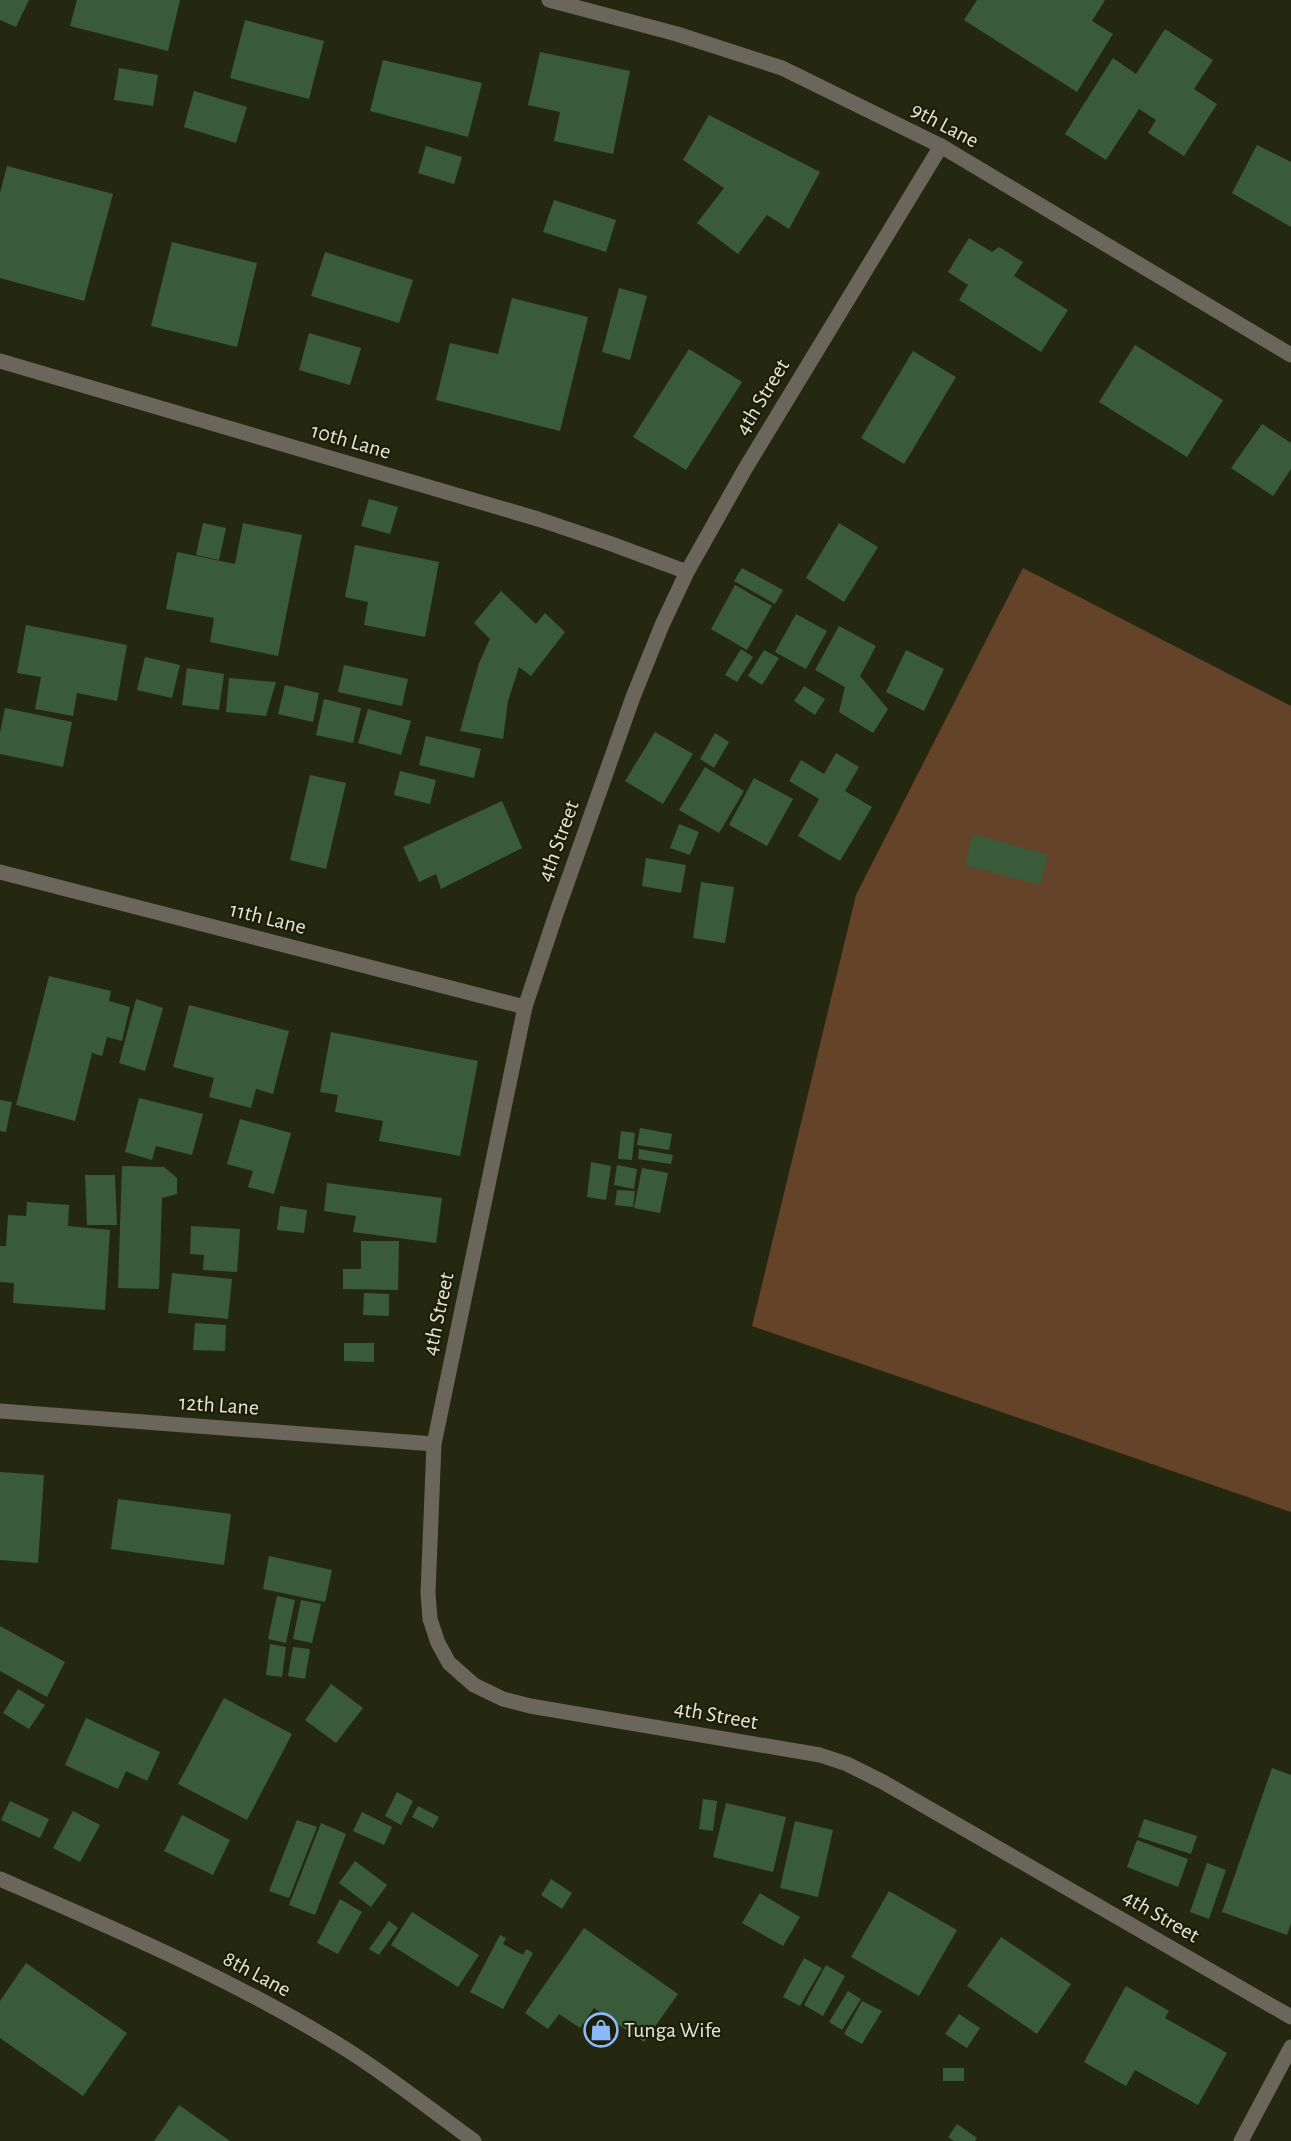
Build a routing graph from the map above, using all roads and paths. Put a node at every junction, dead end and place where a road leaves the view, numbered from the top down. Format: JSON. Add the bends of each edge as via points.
{"nodes":[{"id":1,"x":549,"y":0,"type":"edge"},
{"id":2,"x":940,"y":146,"type":"junction"},
{"id":3,"x":1291,"y":355,"type":"edge"},
{"id":4,"x":0,"y":361,"type":"edge"},
{"id":5,"x":687,"y":572,"type":"junction"},
{"id":6,"x":0,"y":872,"type":"edge"},
{"id":7,"x":525,"y":1007,"type":"junction"},
{"id":8,"x":0,"y":1411,"type":"edge"},
{"id":9,"x":434,"y":1444,"type":"junction"},
{"id":10,"x":0,"y":1880,"type":"edge"},
{"id":11,"x":1291,"y":2017,"type":"edge"},
{"id":12,"x":1291,"y":2047,"type":"edge"},
{"id":13,"x":474,"y":2141,"type":"edge"},
{"id":14,"x":1241,"y":2141,"type":"edge"}],
"edges":[{"from":1,"to":2,"type":"street","name":"9th Lane","via":[[677,34],[782,68]]},
{"from":2,"to":3,"type":"street","name":"9th Lane"},
{"from":2,"to":5,"type":"street","name":"4th Street"},
{"from":4,"to":5,"type":"street","name":"10th Lane","via":[[538,519]]},
{"from":5,"to":7,"type":"street","name":"4th Street","via":[[633,697]]},
{"from":6,"to":7,"type":"street","name":"11th Lane"},
{"from":7,"to":9,"type":"street","name":"4th Street"},
{"from":8,"to":9,"type":"street","name":"12th Lane"},
{"from":9,"to":11,"type":"street","name":"4th Street","via":[[430,1619],[449,1664],[474,1686],[503,1700],[530,1706],[820,1755],[847,1764]]},
{"from":10,"to":13,"type":"street","name":"8th Lane","via":[[159,1948],[286,2014],[345,2049]]},
{"from":12,"to":14,"type":"street"}]}
